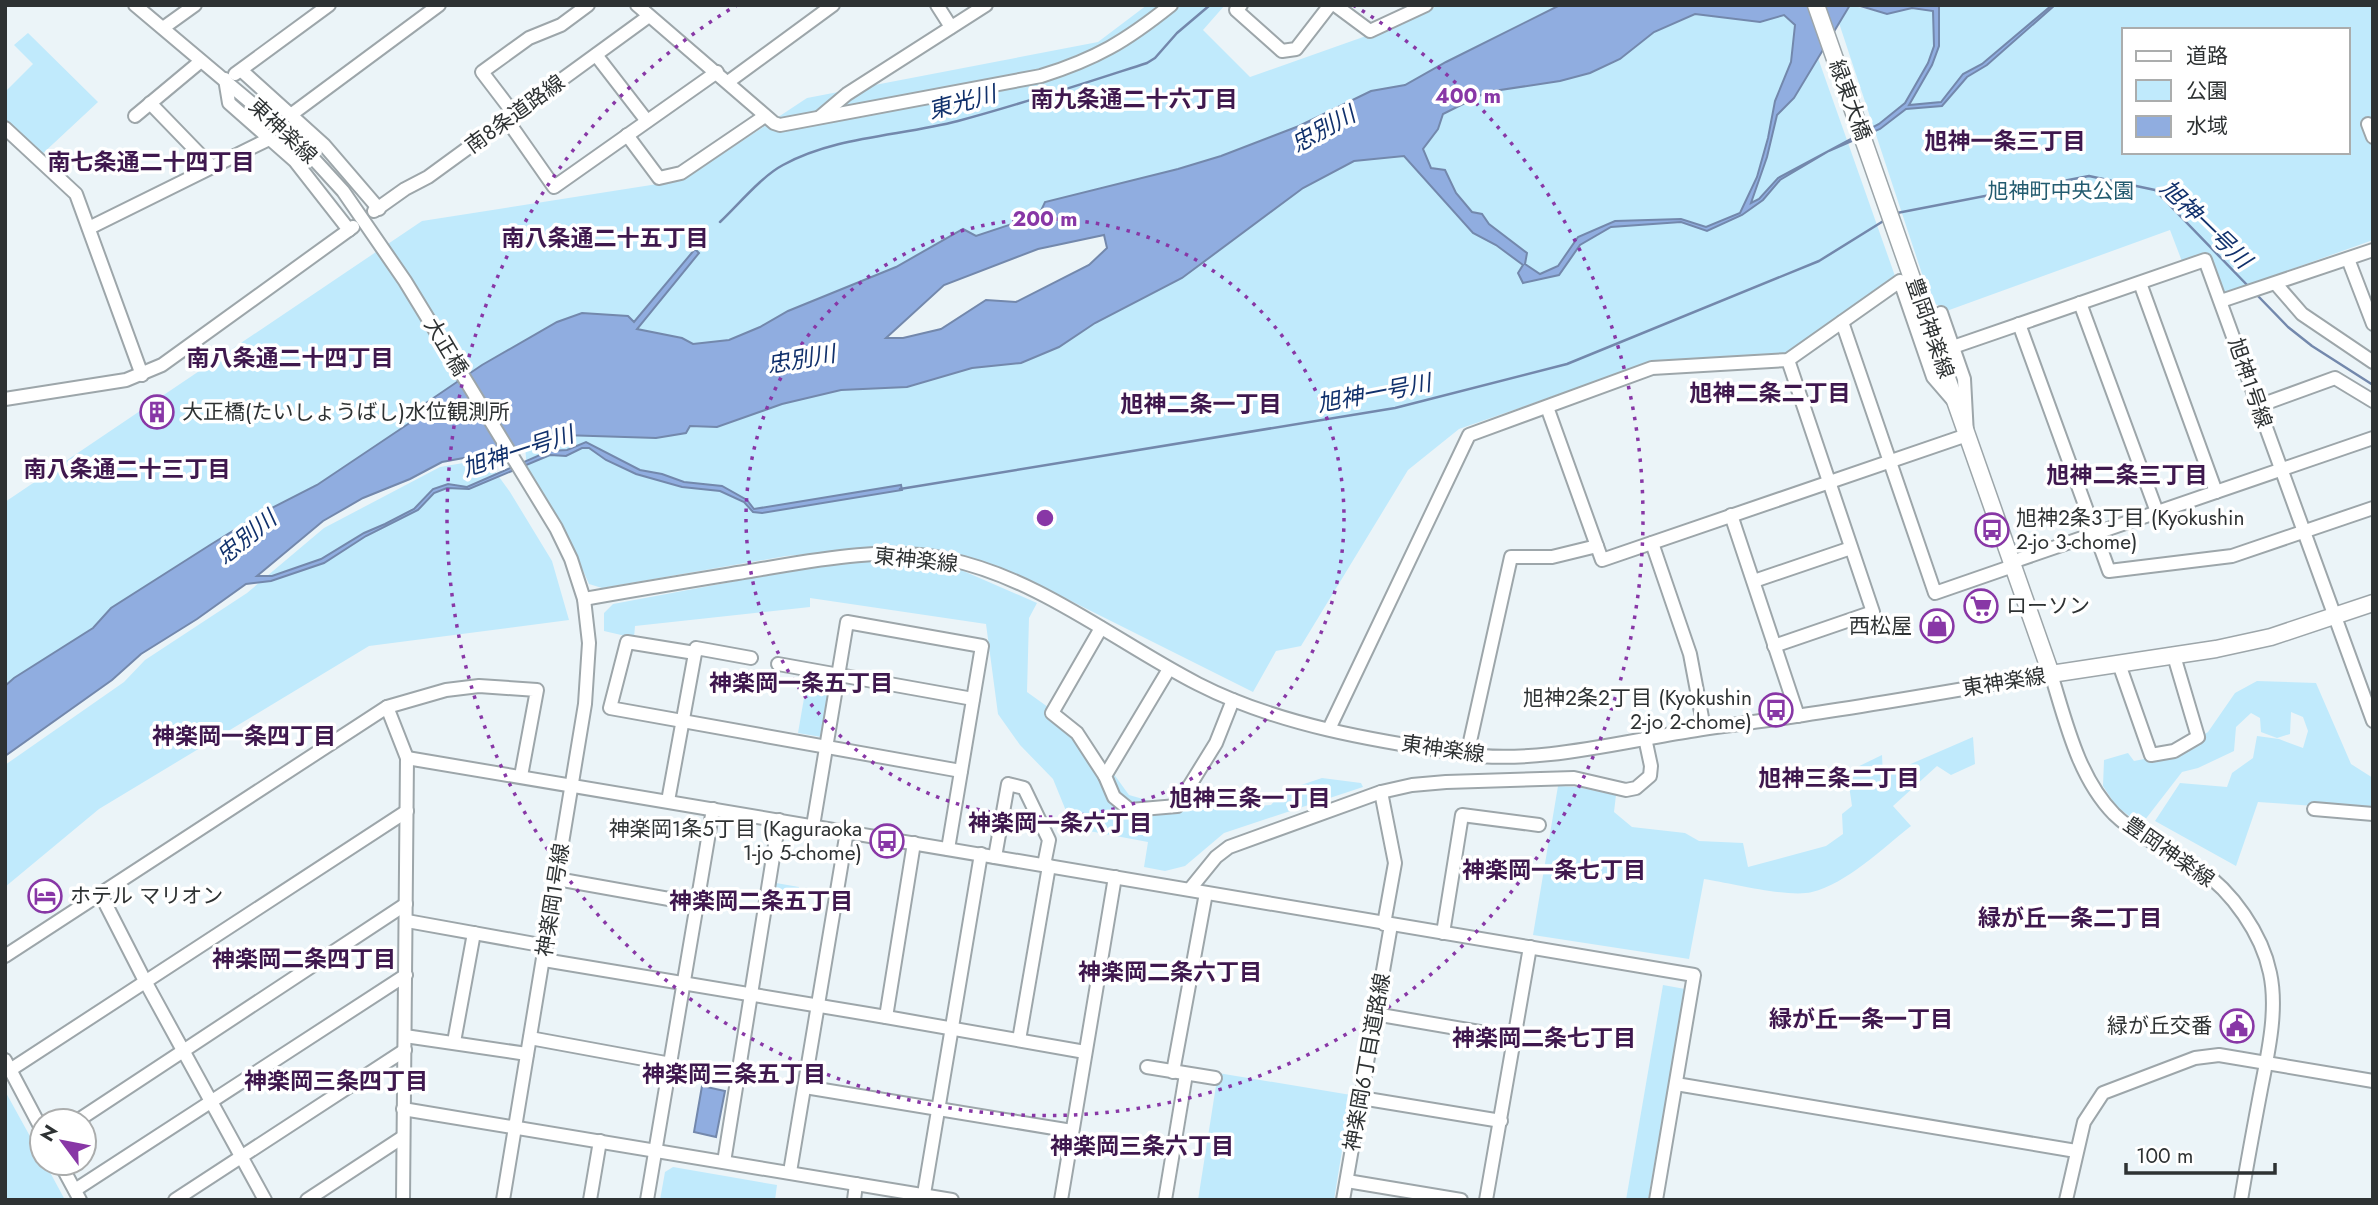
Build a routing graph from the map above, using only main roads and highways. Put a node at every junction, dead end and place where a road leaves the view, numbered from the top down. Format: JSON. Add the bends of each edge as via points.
{"nodes":[{"id":1,"x":1816,"y":5,"type":"edge"},
{"id":2,"x":1884,"y":196,"type":"joint"},
{"id":3,"x":2373,"y":603,"type":"edge"},
{"id":4,"x":2051,"y":674,"type":"joint"}],
"edges":[{"from":1,"to":2,"type":"main road","name":"緑東大橋"},
{"from":2,"to":4,"type":"main road","name":"豊岡神楽線"},
{"from":3,"to":4,"type":"main road","name":"東神楽線","via":[[2271,637]]}]}
